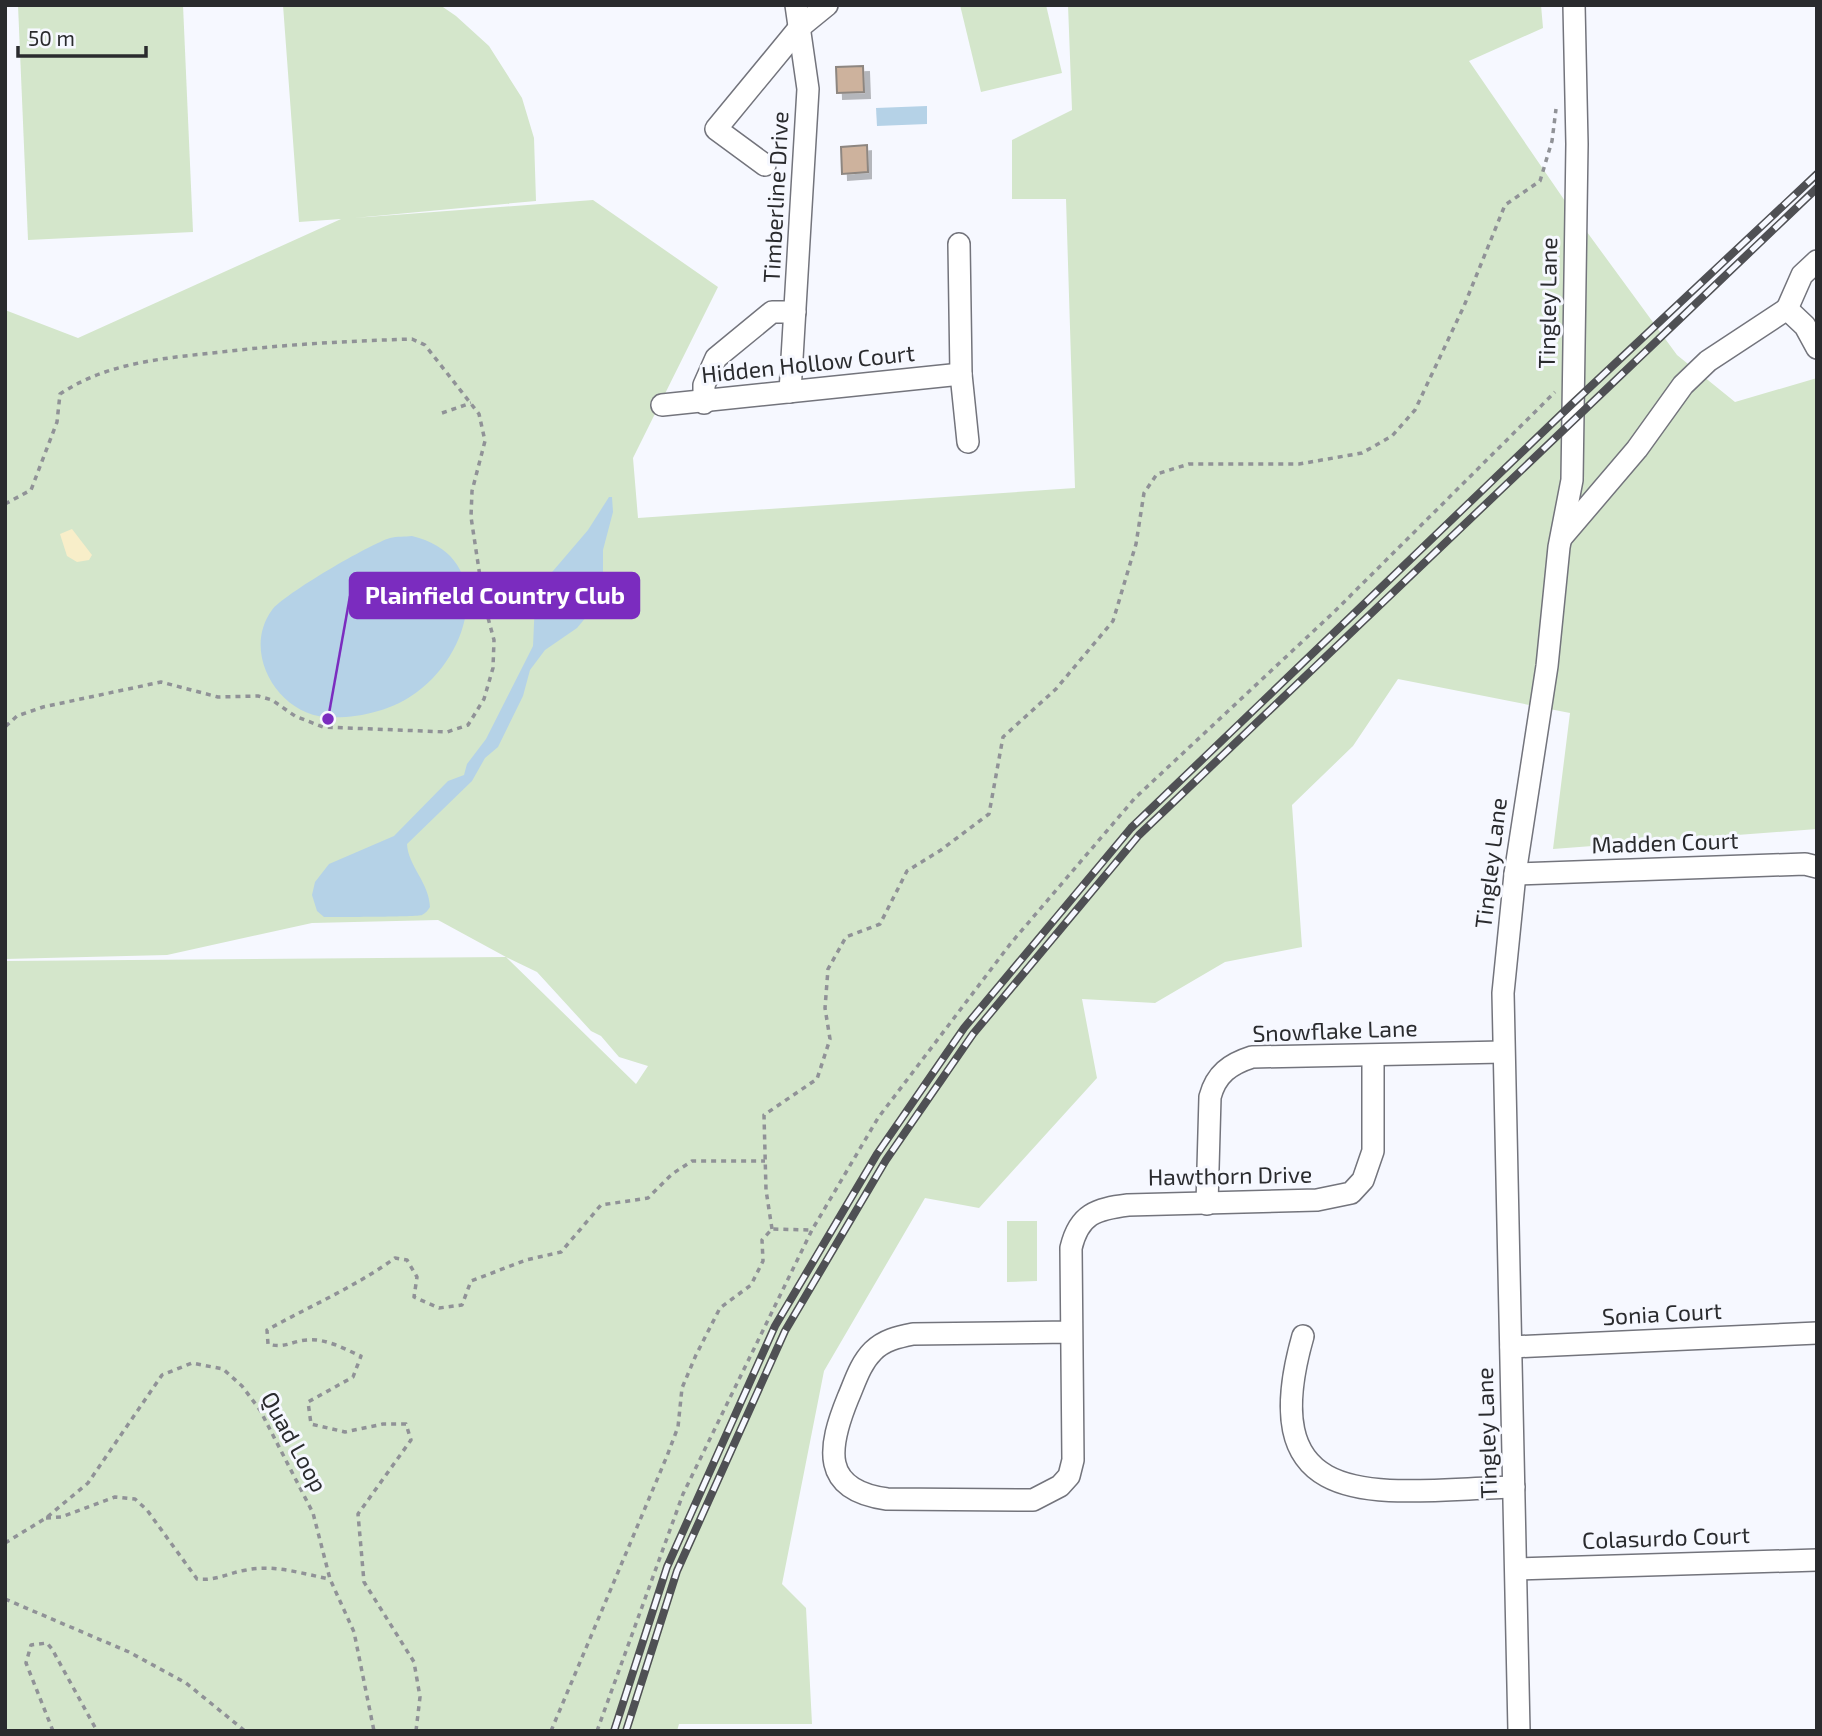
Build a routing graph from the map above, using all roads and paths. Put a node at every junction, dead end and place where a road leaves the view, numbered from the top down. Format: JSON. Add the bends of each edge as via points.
{"nodes":[{"id":1,"x":796,"y":5,"type":"edge"},
{"id":2,"x":827,"y":5,"type":"edge"},
{"id":3,"x":1574,"y":5,"type":"edge"},
{"id":4,"x":800,"y":27,"type":"junction"},
{"id":5,"x":1576,"y":100,"type":"junction"},
{"id":6,"x":765,"y":165,"type":"dead end"},
{"id":7,"x":959,"y":244,"type":"dead end"},
{"id":8,"x":1817,"y":261,"type":"edge"},
{"id":9,"x":1787,"y":310,"type":"junction"},
{"id":10,"x":795,"y":312,"type":"junction"},
{"id":11,"x":1811,"y":321,"type":"edge"},
{"id":12,"x":1817,"y":348,"type":"edge"},
{"id":13,"x":1574,"y":373,"type":"junction"},
{"id":14,"x":961,"y":374,"type":"junction"},
{"id":15,"x":790,"y":393,"type":"junction"},
{"id":16,"x":471,"y":403,"type":"junction"},
{"id":17,"x":704,"y":403,"type":"junction"},
{"id":18,"x":662,"y":405,"type":"dead end"},
{"id":19,"x":442,"y":413,"type":"dead end"},
{"id":20,"x":968,"y":442,"type":"dead end"},
{"id":21,"x":5,"y":504,"type":"edge"},
{"id":22,"x":1560,"y":539,"type":"junction"},
{"id":23,"x":5,"y":727,"type":"edge"},
{"id":24,"x":1817,"y":867,"type":"edge"},
{"id":25,"x":1515,"y":874,"type":"junction"},
{"id":26,"x":1503,"y":1052,"type":"junction"},
{"id":27,"x":1373,"y":1056,"type":"junction"},
{"id":28,"x":765,"y":1161,"type":"junction"},
{"id":29,"x":1207,"y":1204,"type":"junction"},
{"id":30,"x":772,"y":1229,"type":"junction"},
{"id":31,"x":812,"y":1230,"type":"junction"},
{"id":32,"x":1071,"y":1332,"type":"junction"},
{"id":33,"x":1817,"y":1333,"type":"edge"},
{"id":34,"x":1303,"y":1336,"type":"dead end"},
{"id":35,"x":1511,"y":1347,"type":"junction"},
{"id":36,"x":1514,"y":1487,"type":"junction"},
{"id":37,"x":46,"y":1518,"type":"junction"},
{"id":38,"x":5,"y":1543,"type":"edge"},
{"id":39,"x":1817,"y":1560,"type":"edge"},
{"id":40,"x":1517,"y":1569,"type":"junction"},
{"id":41,"x":330,"y":1579,"type":"junction"},
{"id":42,"x":5,"y":1599,"type":"edge"},
{"id":43,"x":52,"y":1731,"type":"edge"},
{"id":44,"x":97,"y":1731,"type":"edge"},
{"id":45,"x":245,"y":1731,"type":"edge"},
{"id":46,"x":374,"y":1731,"type":"edge"},
{"id":47,"x":416,"y":1731,"type":"edge"},
{"id":48,"x":551,"y":1731,"type":"edge"},
{"id":49,"x":597,"y":1731,"type":"edge"},
{"id":50,"x":1519,"y":1731,"type":"edge"}],
"edges":[{"from":1,"to":4,"type":"street","name":"Timberline Drive"},
{"from":2,"to":4,"type":"street"},
{"from":3,"to":5,"type":"street","name":"Tingley Lane"},
{"from":4,"to":6,"type":"street","via":[[716,129]]},
{"from":4,"to":10,"type":"street","name":"Timberline Drive","via":[[808,89]]},
{"from":5,"to":13,"type":"street","name":"Tingley Lane"},
{"from":5,"to":28,"type":"path","via":[[1556,102],[1552,141],[1540,181],[1504,205],[1464,306],[1415,410],[1392,436],[1362,453],[1299,464],[1189,464],[1157,474],[1144,493],[1136,544],[1114,621],[1056,689],[1003,737],[989,814],[907,871],[880,924],[846,937],[828,968],[825,1008],[830,1039],[817,1079],[764,1115]]},
{"from":7,"to":14,"type":"street"},
{"from":8,"to":9,"type":"street","via":[[1802,275]]},
{"from":9,"to":11,"type":"street"},
{"from":9,"to":22,"type":"street","via":[[1708,360],[1683,385],[1637,449]]},
{"from":10,"to":15,"type":"street","name":"Timberline Drive"},
{"from":10,"to":17,"type":"street","via":[[772,312],[716,358],[704,385]]},
{"from":11,"to":12,"type":"street"},
{"from":13,"to":22,"type":"street","name":"Tingley Lane","via":[[1572,480]]},
{"from":13,"to":31,"type":"path","via":[[1334,612],[1135,798],[1011,943],[887,1107]]},
{"from":14,"to":15,"type":"street","name":"Hidden Hollow Court"},
{"from":14,"to":20,"type":"street"},
{"from":15,"to":17,"type":"street","name":"Hidden Hollow Court"},
{"from":16,"to":19,"type":"path"},
{"from":16,"to":21,"type":"path","via":[[425,345],[412,339],[269,346],[137,363],[85,377],[60,394],[57,422],[31,490]]},
{"from":16,"to":23,"type":"path","via":[[479,414],[485,441],[472,491],[471,517],[494,640],[493,668],[484,699],[468,725],[447,732],[323,727],[258,696],[218,697],[161,682],[43,707],[17,716]]},
{"from":17,"to":18,"type":"street","name":"Hidden Hollow Court"},
{"from":22,"to":25,"type":"street","name":"Tingley Lane"},
{"from":24,"to":25,"type":"street","name":"Madden Court"},
{"from":25,"to":26,"type":"street","name":"Tingley Lane","via":[[1503,993]]},
{"from":26,"to":27,"type":"street","name":"Snowflake Lane"},
{"from":26,"to":35,"type":"street","name":"Tingley Lane"},
{"from":27,"to":29,"type":"street","name":"Hawthorn Drive","via":[[1373,1151],[1363,1180],[1351,1193],[1317,1200]]},
{"from":27,"to":29,"type":"street","name":"Snowflake Lane","via":[[1252,1057],[1223,1072],[1213,1083],[1210,1097]]},
{"from":28,"to":30,"type":"path"},
{"from":28,"to":47,"type":"path","via":[[692,1161],[671,1174],[648,1198],[601,1205],[561,1252],[471,1281],[462,1305],[439,1308],[414,1297],[417,1277],[407,1260],[395,1258],[361,1283],[267,1330],[268,1344],[281,1348],[306,1340],[332,1343],[361,1356],[353,1377],[308,1402],[311,1424],[345,1433],[406,1424],[411,1440],[358,1514],[364,1583],[414,1662],[420,1697]]},
{"from":29,"to":32,"type":"street","name":"Hawthorn Drive","via":[[1105,1208],[1078,1225],[1071,1248]]},
{"from":30,"to":31,"type":"path"},
{"from":30,"to":48,"type":"path","via":[[761,1240],[763,1261],[751,1285],[720,1308],[696,1355],[682,1388],[678,1427],[667,1456]]},
{"from":31,"to":49,"type":"path","via":[[683,1494]]},
{"from":32,"to":32,"type":"street","name":"Hawthorn Drive","via":[[913,1334],[889,1339],[863,1363],[837,1426],[832,1443],[842,1478],[854,1490],[887,1499],[1019,1502],[1046,1495],[1069,1476],[1073,1460]]},
{"from":33,"to":35,"type":"street","name":"Sonia Court"},
{"from":34,"to":36,"type":"street","via":[[1290,1396],[1291,1420],[1307,1464],[1324,1478],[1386,1491]]},
{"from":35,"to":36,"type":"street","name":"Tingley Lane"},
{"from":36,"to":40,"type":"street","name":"Tingley Lane"},
{"from":37,"to":38,"type":"path","name":"Quad Loop"},
{"from":37,"to":41,"type":"path","name":"Quad Loop","via":[[115,1497],[135,1499],[197,1579],[214,1581],[265,1568]]},
{"from":37,"to":41,"type":"path","name":"Quad Loop","via":[[88,1483],[162,1375],[192,1363],[223,1369],[260,1410],[313,1513]]},
{"from":39,"to":40,"type":"street","name":"Colasurdo Court"},
{"from":40,"to":50,"type":"street","name":"Tingley Lane"},
{"from":41,"to":46,"type":"path","name":"Quad Loop","via":[[354,1632]]},
{"from":42,"to":45,"type":"path","via":[[129,1652],[186,1683]]},
{"from":43,"to":44,"type":"path","via":[[26,1663],[31,1645],[47,1643],[52,1649]]}]}
